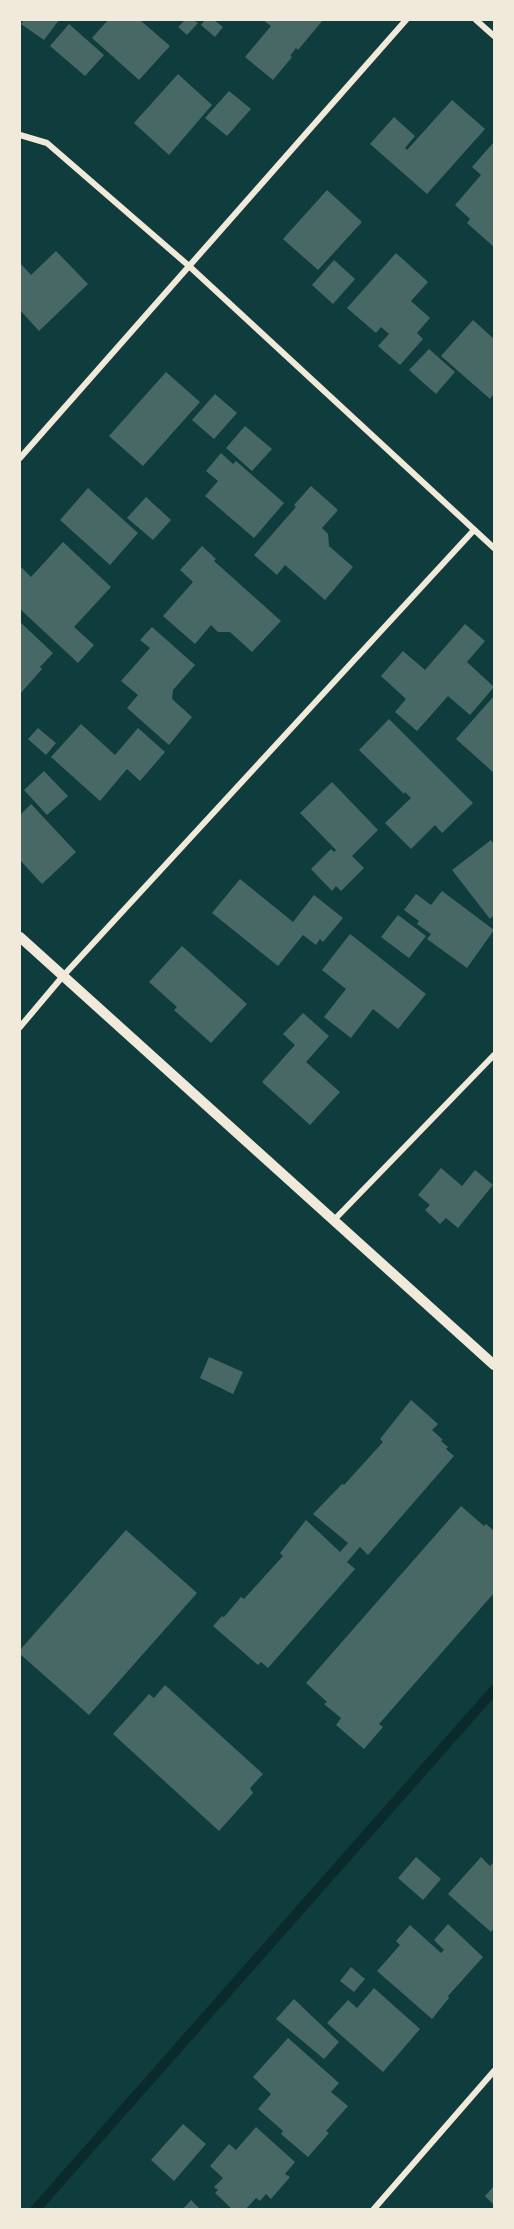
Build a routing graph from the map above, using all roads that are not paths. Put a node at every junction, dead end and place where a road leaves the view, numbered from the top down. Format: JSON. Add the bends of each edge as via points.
{"nodes":[{"id":1,"x":406,"y":20,"type":"edge"},
{"id":2,"x":476,"y":20,"type":"edge"},
{"id":3,"x":495,"y":36,"type":"edge"},
{"id":4,"x":20,"y":135,"type":"edge"},
{"id":5,"x":189,"y":266,"type":"junction"},
{"id":6,"x":20,"y":458,"type":"edge"},
{"id":7,"x":474,"y":530,"type":"junction"},
{"id":8,"x":495,"y":548,"type":"edge"},
{"id":9,"x":20,"y":937,"type":"edge"},
{"id":10,"x":63,"y":976,"type":"junction"},
{"id":11,"x":20,"y":1026,"type":"edge"},
{"id":12,"x":495,"y":1055,"type":"edge"},
{"id":13,"x":334,"y":1220,"type":"junction"},
{"id":14,"x":495,"y":1365,"type":"edge"},
{"id":15,"x":495,"y":2071,"type":"edge"},
{"id":16,"x":373,"y":2210,"type":"edge"}],
"edges":[{"from":1,"to":5,"type":"street"},
{"from":2,"to":3,"type":"street"},
{"from":4,"to":5,"type":"street","via":[[47,143]]},
{"from":5,"to":6,"type":"street"},
{"from":5,"to":7,"type":"street"},
{"from":7,"to":8,"type":"street"},
{"from":7,"to":10,"type":"street"},
{"from":9,"to":10,"type":"street"},
{"from":10,"to":11,"type":"street"},
{"from":10,"to":13,"type":"street"},
{"from":12,"to":13,"type":"street"},
{"from":13,"to":14,"type":"street"},
{"from":15,"to":16,"type":"street"}]}
